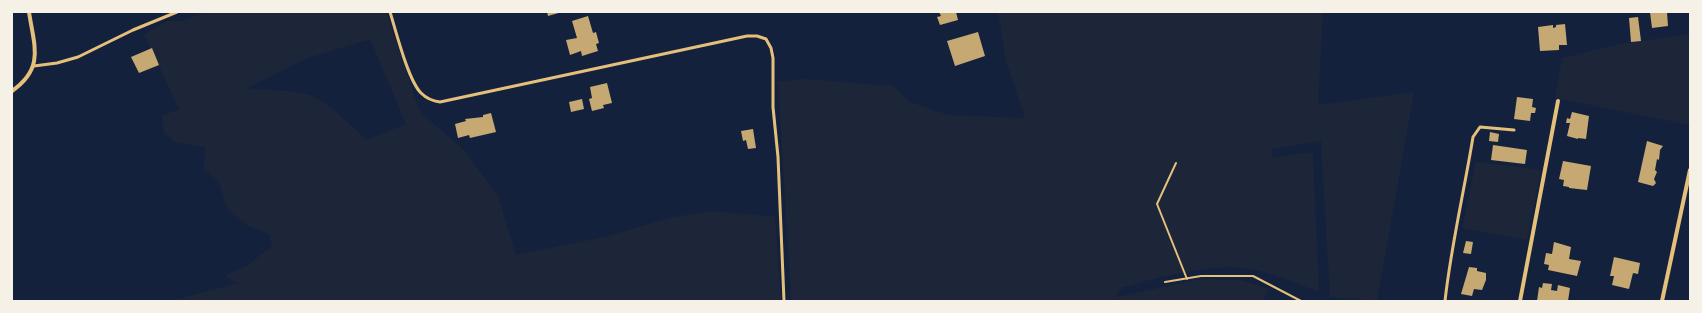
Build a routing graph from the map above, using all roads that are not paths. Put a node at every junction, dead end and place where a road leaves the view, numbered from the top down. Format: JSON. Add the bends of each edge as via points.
{"nodes":[{"id":1,"x":29,"y":12,"type":"edge"},
{"id":2,"x":177,"y":12,"type":"edge"},
{"id":3,"x":390,"y":12,"type":"edge"},
{"id":4,"x":34,"y":66,"type":"junction"},
{"id":5,"x":12,"y":91,"type":"edge"},
{"id":6,"x":1558,"y":101,"type":"dead end"},
{"id":7,"x":1514,"y":130,"type":"dead end"},
{"id":8,"x":1690,"y":170,"type":"edge"},
{"id":9,"x":784,"y":301,"type":"edge"},
{"id":10,"x":1445,"y":301,"type":"edge"},
{"id":11,"x":1520,"y":301,"type":"edge"},
{"id":12,"x":1662,"y":301,"type":"edge"}],
"edges":[{"from":1,"to":4,"type":"street","via":[[35,49]]},
{"from":2,"to":4,"type":"lane","via":[[78,57]]},
{"from":3,"to":9,"type":"lane","via":[[412,77],[420,92],[430,101],[440,102],[747,36],[766,39],[771,48]]},
{"from":4,"to":5,"type":"street","via":[[30,75]]},
{"from":6,"to":11,"type":"street"},
{"from":7,"to":10,"type":"lane","via":[[1480,127],[1473,137],[1461,211],[1450,255]]},
{"from":8,"to":12,"type":"street"}]}
